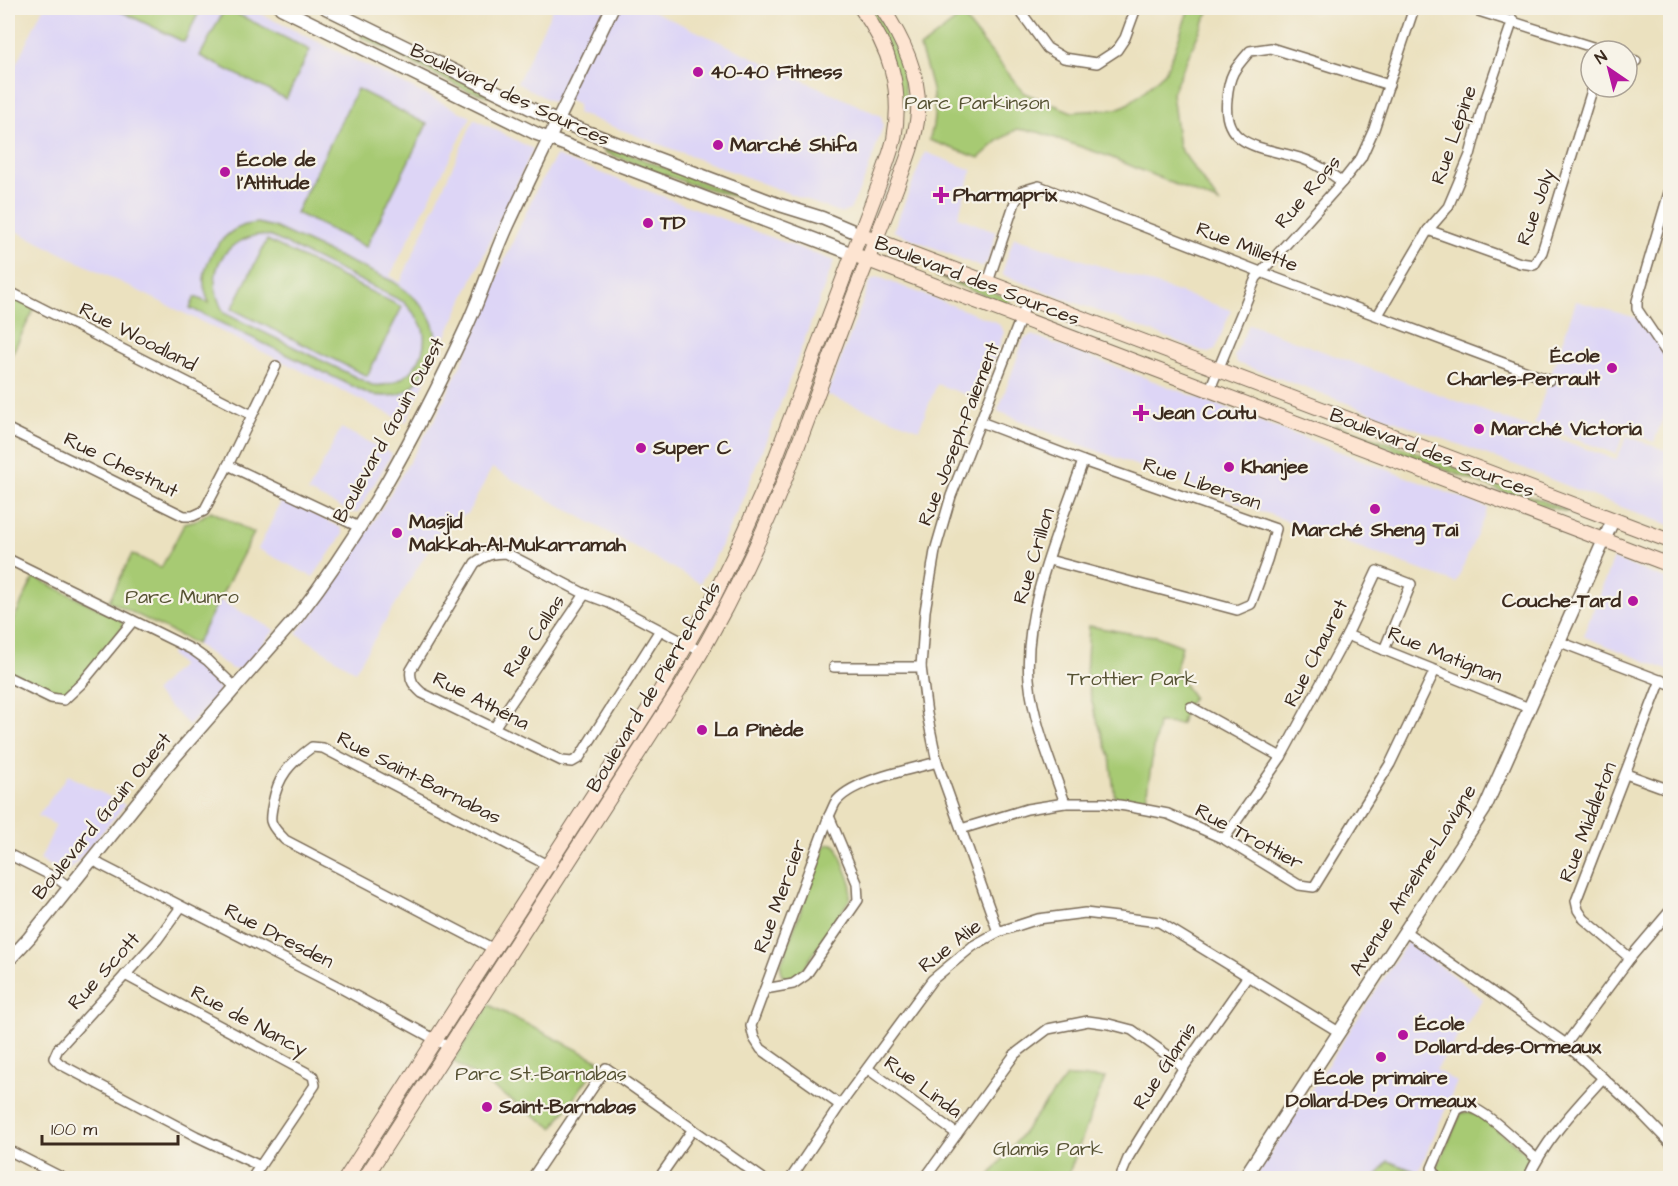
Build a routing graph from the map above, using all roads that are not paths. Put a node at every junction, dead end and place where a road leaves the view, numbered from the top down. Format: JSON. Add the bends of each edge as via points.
{"nodes":[{"id":1,"x":281,"y":8,"type":"edge"},
{"id":2,"x":326,"y":8,"type":"edge"},
{"id":3,"x":612,"y":8,"type":"edge"},
{"id":4,"x":861,"y":8,"type":"edge"},
{"id":5,"x":882,"y":8,"type":"edge"},
{"id":6,"x":1017,"y":8,"type":"edge"},
{"id":7,"x":1136,"y":8,"type":"edge"},
{"id":8,"x":1414,"y":8,"type":"edge"},
{"id":9,"x":1469,"y":8,"type":"edge"},
{"id":10,"x":1513,"y":20,"type":"junction"},
{"id":11,"x":1579,"y":42,"type":"edge"},
{"id":12,"x":1389,"y":84,"type":"junction"},
{"id":13,"x":1589,"y":99,"type":"edge"},
{"id":14,"x":558,"y":121,"type":"junction"},
{"id":15,"x":550,"y":139,"type":"junction"},
{"id":16,"x":1342,"y":182,"type":"junction"},
{"id":17,"x":1671,"y":189,"type":"edge"},
{"id":18,"x":1428,"y":230,"type":"junction"},
{"id":19,"x":861,"y":234,"type":"junction"},
{"id":20,"x":876,"y":240,"type":"junction"},
{"id":21,"x":853,"y":255,"type":"junction"},
{"id":22,"x":868,"y":260,"type":"junction"},
{"id":23,"x":1262,"y":271,"type":"junction"},
{"id":24,"x":988,"y":282,"type":"junction"},
{"id":25,"x":8,"y":291,"type":"edge"},
{"id":26,"x":1029,"y":297,"type":"junction"},
{"id":27,"x":1377,"y":315,"type":"junction"},
{"id":28,"x":1021,"y":318,"type":"junction"},
{"id":29,"x":1671,"y":358,"type":"edge"},
{"id":30,"x":276,"y":366,"type":"dead end"},
{"id":31,"x":1218,"y":369,"type":"junction"},
{"id":32,"x":1549,"y":380,"type":"dead end"},
{"id":33,"x":1210,"y":389,"type":"junction"},
{"id":34,"x":252,"y":415,"type":"junction"},
{"id":35,"x":981,"y":422,"type":"junction"},
{"id":36,"x":8,"y":429,"type":"edge"},
{"id":37,"x":1083,"y":461,"type":"junction"},
{"id":38,"x":228,"y":465,"type":"junction"},
{"id":39,"x":1613,"y":520,"type":"junction"},
{"id":40,"x":359,"y":527,"type":"junction"},
{"id":41,"x":1605,"y":540,"type":"junction"},
{"id":42,"x":1671,"y":541,"type":"edge"},
{"id":43,"x":8,"y":559,"type":"edge"},
{"id":44,"x":1049,"y":560,"type":"junction"},
{"id":45,"x":1671,"y":565,"type":"edge"},
{"id":46,"x":585,"y":594,"type":"junction"},
{"id":47,"x":133,"y":621,"type":"junction"},
{"id":48,"x":660,"y":630,"type":"junction"},
{"id":49,"x":1347,"y":635,"type":"junction"},
{"id":50,"x":1560,"y":642,"type":"junction"},
{"id":51,"x":688,"y":644,"type":"junction"},
{"id":52,"x":1384,"y":650,"type":"junction"},
{"id":53,"x":702,"y":652,"type":"junction"},
{"id":54,"x":834,"y":667,"type":"dead end"},
{"id":55,"x":921,"y":667,"type":"junction"},
{"id":56,"x":1435,"y":670,"type":"junction"},
{"id":57,"x":8,"y":677,"type":"edge"},
{"id":58,"x":1661,"y":680,"type":"junction"},
{"id":59,"x":1671,"y":684,"type":"edge"},
{"id":60,"x":235,"y":687,"type":"junction"},
{"id":61,"x":1191,"y":707,"type":"dead end"},
{"id":62,"x":1529,"y":708,"type":"junction"},
{"id":63,"x":494,"y":728,"type":"junction"},
{"id":64,"x":1281,"y":757,"type":"junction"},
{"id":65,"x":937,"y":762,"type":"junction"},
{"id":66,"x":1626,"y":774,"type":"junction"},
{"id":67,"x":1671,"y":790,"type":"edge"},
{"id":68,"x":1065,"y":803,"type":"junction"},
{"id":69,"x":829,"y":816,"type":"junction"},
{"id":70,"x":961,"y":829,"type":"junction"},
{"id":71,"x":1224,"y":839,"type":"junction"},
{"id":72,"x":8,"y":854,"type":"edge"},
{"id":73,"x":92,"y":859,"type":"junction"},
{"id":74,"x":547,"y":865,"type":"junction"},
{"id":75,"x":561,"y":874,"type":"junction"},
{"id":76,"x":69,"y":887,"type":"junction"},
{"id":77,"x":181,"y":907,"type":"junction"},
{"id":78,"x":1671,"y":911,"type":"edge"},
{"id":79,"x":999,"y":932,"type":"junction"},
{"id":80,"x":1406,"y":932,"type":"junction"},
{"id":81,"x":494,"y":949,"type":"junction"},
{"id":82,"x":1630,"y":958,"type":"junction"},
{"id":83,"x":8,"y":962,"type":"edge"},
{"id":84,"x":125,"y":975,"type":"junction"},
{"id":85,"x":1248,"y":976,"type":"junction"},
{"id":86,"x":765,"y":989,"type":"junction"},
{"id":87,"x":1339,"y":1032,"type":"junction"},
{"id":88,"x":436,"y":1039,"type":"junction"},
{"id":89,"x":1566,"y":1044,"type":"junction"},
{"id":90,"x":450,"y":1047,"type":"junction"},
{"id":91,"x":1184,"y":1067,"type":"junction"},
{"id":92,"x":868,"y":1069,"type":"junction"},
{"id":93,"x":1603,"y":1078,"type":"junction"},
{"id":94,"x":840,"y":1105,"type":"junction"},
{"id":95,"x":693,"y":1129,"type":"junction"},
{"id":96,"x":957,"y":1134,"type":"junction"},
{"id":97,"x":1671,"y":1143,"type":"edge"},
{"id":98,"x":8,"y":1150,"type":"edge"},
{"id":99,"x":1537,"y":1159,"type":"junction"},
{"id":100,"x":260,"y":1166,"type":"junction"},
{"id":101,"x":63,"y":1179,"type":"edge"},
{"id":102,"x":252,"y":1179,"type":"edge"},
{"id":103,"x":346,"y":1179,"type":"edge"},
{"id":104,"x":365,"y":1179,"type":"edge"},
{"id":105,"x":532,"y":1179,"type":"edge"},
{"id":106,"x":659,"y":1179,"type":"edge"},
{"id":107,"x":762,"y":1179,"type":"edge"},
{"id":108,"x":791,"y":1179,"type":"edge"},
{"id":109,"x":925,"y":1179,"type":"edge"},
{"id":110,"x":1120,"y":1179,"type":"edge"},
{"id":111,"x":1244,"y":1179,"type":"edge"},
{"id":112,"x":1437,"y":1179,"type":"edge"},
{"id":113,"x":1528,"y":1179,"type":"edge"}],
"edges":[{"from":1,"to":15,"type":"street","name":"Boulevard des Sources"},
{"from":2,"to":14,"type":"street","name":"Boulevard des Sources"},
{"from":3,"to":14,"type":"street","name":"Boulevard Gouin Ouest"},
{"from":4,"to":19,"type":"main road","name":"Boulevard de Pierrefonds","via":[[891,61],[897,116],[892,148]]},
{"from":5,"to":20,"type":"main road","name":"Boulevard de Pierrefonds","via":[[909,58],[918,112],[910,150]]},
{"from":6,"to":7,"type":"street","via":[[1047,48],[1064,58],[1097,63],[1117,50]]},
{"from":8,"to":12,"type":"street","name":"Rue Ross"},
{"from":9,"to":10,"type":"street"},
{"from":10,"to":11,"type":"street"},
{"from":10,"to":18,"type":"street","name":"Rue Lépine","via":[[1470,155],[1448,207]]},
{"from":12,"to":16,"type":"street","name":"Rue Ross","via":[[1361,158]]},
{"from":12,"to":16,"type":"street","via":[[1271,48],[1250,51],[1235,68],[1225,112],[1232,133],[1243,142],[1305,159]]},
{"from":13,"to":18,"type":"street","name":"Rue Joly","via":[[1542,252],[1534,265]]},
{"from":14,"to":15,"type":"street","name":"Boulevard Gouin Ouest"},
{"from":14,"to":19,"type":"street","name":"Boulevard des Sources"},
{"from":15,"to":21,"type":"street","name":"Boulevard des Sources"},
{"from":15,"to":40,"type":"street","name":"Boulevard Gouin Ouest","via":[[464,331],[398,462]]},
{"from":16,"to":23,"type":"street","name":"Rue Ross"},
{"from":17,"to":29,"type":"street","via":[[1637,309]]},
{"from":18,"to":27,"type":"street","name":"Rue Lépine"},
{"from":19,"to":20,"type":"main road","name":"Boulevard des Sources"},
{"from":19,"to":21,"type":"main road","name":"Boulevard de Pierrefonds"},
{"from":20,"to":22,"type":"main road","name":"Boulevard de Pierrefonds"},
{"from":20,"to":24,"type":"main road","name":"Boulevard des Sources"},
{"from":21,"to":22,"type":"main road","name":"Boulevard des Sources"},
{"from":21,"to":51,"type":"main road","name":"Boulevard de Pierrefonds","via":[[759,500]]},
{"from":22,"to":28,"type":"main road","name":"Boulevard des Sources"},
{"from":22,"to":53,"type":"main road","name":"Boulevard de Pierrefonds","via":[[771,513]]},
{"from":23,"to":24,"type":"street","name":"Rue Millette","via":[[1039,186],[1022,190],[1015,202]]},
{"from":23,"to":27,"type":"street","name":"Rue Millette"},
{"from":23,"to":31,"type":"street","name":"Rue Ross","via":[[1251,286]]},
{"from":24,"to":26,"type":"main road","name":"Boulevard des Sources"},
{"from":25,"to":34,"type":"street","name":"Rue Woodland"},
{"from":26,"to":28,"type":"street","name":"Rue Joseph-Paiement"},
{"from":26,"to":31,"type":"main road","name":"Boulevard des Sources"},
{"from":27,"to":32,"type":"street","name":"Rue Millette"},
{"from":28,"to":33,"type":"main road","name":"Boulevard des Sources"},
{"from":28,"to":35,"type":"street","name":"Rue Joseph-Paiement"},
{"from":30,"to":34,"type":"street","name":"Rue Chestnut"},
{"from":31,"to":33,"type":"street","name":"Rue Ross"},
{"from":31,"to":39,"type":"main road","name":"Boulevard des Sources"},
{"from":33,"to":41,"type":"main road","name":"Boulevard des Sources"},
{"from":34,"to":38,"type":"street","name":"Rue Chestnut"},
{"from":35,"to":37,"type":"street","name":"Rue Libersan"},
{"from":35,"to":55,"type":"street","name":"Rue Joseph-Paiement","via":[[951,496],[935,551]]},
{"from":36,"to":38,"type":"street","name":"Rue Chestnut","via":[[184,516],[204,511]]},
{"from":37,"to":44,"type":"street","name":"Rue Crillon"},
{"from":37,"to":44,"type":"street","name":"Rue Libersan","via":[[1276,529],[1268,560],[1251,604],[1237,610]]},
{"from":38,"to":40,"type":"street"},
{"from":39,"to":41,"type":"street","name":"Avenue Anselme-Lavigne"},
{"from":39,"to":42,"type":"main road","name":"Boulevard des Sources"},
{"from":40,"to":60,"type":"street","name":"Boulevard Gouin Ouest","via":[[297,617]]},
{"from":41,"to":45,"type":"main road","name":"Boulevard des Sources"},
{"from":41,"to":50,"type":"street","name":"Avenue Anselme-Lavigne"},
{"from":43,"to":47,"type":"street"},
{"from":44,"to":68,"type":"street","name":"Rue Crillon","via":[[1037,596],[1029,681],[1038,727]]},
{"from":46,"to":48,"type":"street","name":"Rue Athéna"},
{"from":46,"to":63,"type":"street","name":"Rue Callas"},
{"from":46,"to":63,"type":"street","name":"Rue Athéna","via":[[506,553],[483,556],[475,563],[410,676],[422,693]]},
{"from":47,"to":57,"type":"street","via":[[63,700]]},
{"from":47,"to":60,"type":"street","via":[[198,653]]},
{"from":48,"to":51,"type":"street","name":"Rue Athéna"},
{"from":48,"to":63,"type":"street","name":"Rue Athéna","via":[[575,761],[562,761]]},
{"from":49,"to":52,"type":"street","name":"Rue Matignan"},
{"from":49,"to":52,"type":"street","name":"Rue Chauret","via":[[1377,571],[1411,584]]},
{"from":49,"to":64,"type":"street","name":"Rue Chauret"},
{"from":50,"to":58,"type":"street"},
{"from":50,"to":62,"type":"street","name":"Avenue Anselme-Lavigne"},
{"from":51,"to":53,"type":"street","name":"Rue Athéna"},
{"from":51,"to":74,"type":"main road","name":"Boulevard de Pierrefonds"},
{"from":52,"to":56,"type":"street","name":"Rue Matignan"},
{"from":53,"to":75,"type":"main road","name":"Boulevard de Pierrefonds"},
{"from":54,"to":55,"type":"street"},
{"from":55,"to":65,"type":"street","name":"Rue Joseph-Paiement"},
{"from":56,"to":62,"type":"street","name":"Rue Matignan"},
{"from":56,"to":71,"type":"street","name":"Rue Trottier","via":[[1390,764],[1314,887],[1299,885]]},
{"from":58,"to":59,"type":"street"},
{"from":58,"to":66,"type":"street","name":"Rue Middleton"},
{"from":60,"to":73,"type":"street","name":"Boulevard Gouin Ouest"},
{"from":61,"to":64,"type":"street"},
{"from":62,"to":80,"type":"street","name":"Avenue Anselme-Lavigne","via":[[1484,810]]},
{"from":64,"to":71,"type":"street","name":"Rue Chauret"},
{"from":65,"to":69,"type":"street","name":"Rue Mercier","via":[[851,789],[836,802]]},
{"from":65,"to":70,"type":"street","name":"Rue Joseph-Paiement"},
{"from":66,"to":67,"type":"street"},
{"from":66,"to":82,"type":"street","name":"Rue Middleton","via":[[1576,901],[1584,919]]},
{"from":68,"to":70,"type":"street","name":"Rue Trottier","via":[[1027,809]]},
{"from":68,"to":71,"type":"street","name":"Rue Trottier","via":[[1105,803],[1168,814]]},
{"from":69,"to":86,"type":"street","name":"Rue Mercier"},
{"from":69,"to":86,"type":"street","name":"Rue Mercier","via":[[857,883],[858,900],[806,975],[793,984]]},
{"from":70,"to":79,"type":"street","name":"Rue Joseph-Paiement"},
{"from":72,"to":76,"type":"street"},
{"from":73,"to":76,"type":"street","name":"Boulevard Gouin Ouest"},
{"from":73,"to":77,"type":"street","name":"Rue Dresden"},
{"from":74,"to":75,"type":"street","name":"Rue Saint-Barnabas"},
{"from":74,"to":81,"type":"main road","name":"Boulevard de Pierrefonds"},
{"from":74,"to":81,"type":"street","name":"Rue Saint-Barnabas","via":[[323,748],[312,747],[285,771],[277,786],[271,820],[285,840]]},
{"from":75,"to":90,"type":"main road","name":"Boulevard de Pierrefonds"},
{"from":76,"to":83,"type":"street","name":"Boulevard Gouin Ouest"},
{"from":77,"to":84,"type":"street","name":"Rue Scott"},
{"from":77,"to":88,"type":"street","name":"Rue Dresden"},
{"from":78,"to":82,"type":"street"},
{"from":79,"to":85,"type":"street","name":"Rue Alie","via":[[1038,919],[1085,913],[1159,922]]},
{"from":79,"to":92,"type":"street","name":"Rue Alie","via":[[973,946],[932,980]]},
{"from":80,"to":87,"type":"street","name":"Avenue Anselme-Lavigne"},
{"from":80,"to":89,"type":"street"},
{"from":81,"to":88,"type":"main road","name":"Boulevard de Pierrefonds"},
{"from":82,"to":89,"type":"street"},
{"from":84,"to":100,"type":"street","name":"Rue de Nancy","via":[[313,1076],[315,1085]]},
{"from":84,"to":100,"type":"street","name":"Rue Scott","via":[[54,1058],[196,1136]]},
{"from":85,"to":87,"type":"street","name":"Rue Alie"},
{"from":85,"to":91,"type":"street","name":"Rue Glamis"},
{"from":86,"to":94,"type":"street","name":"Rue Mercier","via":[[751,1026],[761,1049]]},
{"from":87,"to":111,"type":"street","name":"Avenue Anselme-Lavigne"},
{"from":88,"to":90,"type":"street","name":"Rue Dresden"},
{"from":88,"to":103,"type":"main road","name":"Boulevard de Pierrefonds"},
{"from":89,"to":93,"type":"street"},
{"from":90,"to":104,"type":"main road","name":"Boulevard de Pierrefonds"},
{"from":91,"to":96,"type":"street","via":[[1132,1030],[1088,1021],[1047,1029],[1016,1054]]},
{"from":91,"to":110,"type":"street","name":"Rue Glamis"},
{"from":92,"to":94,"type":"street","name":"Rue Alie"},
{"from":92,"to":96,"type":"street","name":"Rue Linda"},
{"from":93,"to":97,"type":"street"},
{"from":93,"to":99,"type":"street"},
{"from":94,"to":108,"type":"street","name":"Rue Alie"},
{"from":95,"to":105,"type":"street","via":[[606,1068]]},
{"from":95,"to":106,"type":"street"},
{"from":95,"to":107,"type":"street"},
{"from":96,"to":109,"type":"street"},
{"from":98,"to":101,"type":"street"},
{"from":99,"to":112,"type":"street","via":[[1482,1112],[1462,1106],[1432,1168]]},
{"from":99,"to":113,"type":"street"},
{"from":100,"to":102,"type":"street","name":"Rue de Nancy"}]}
